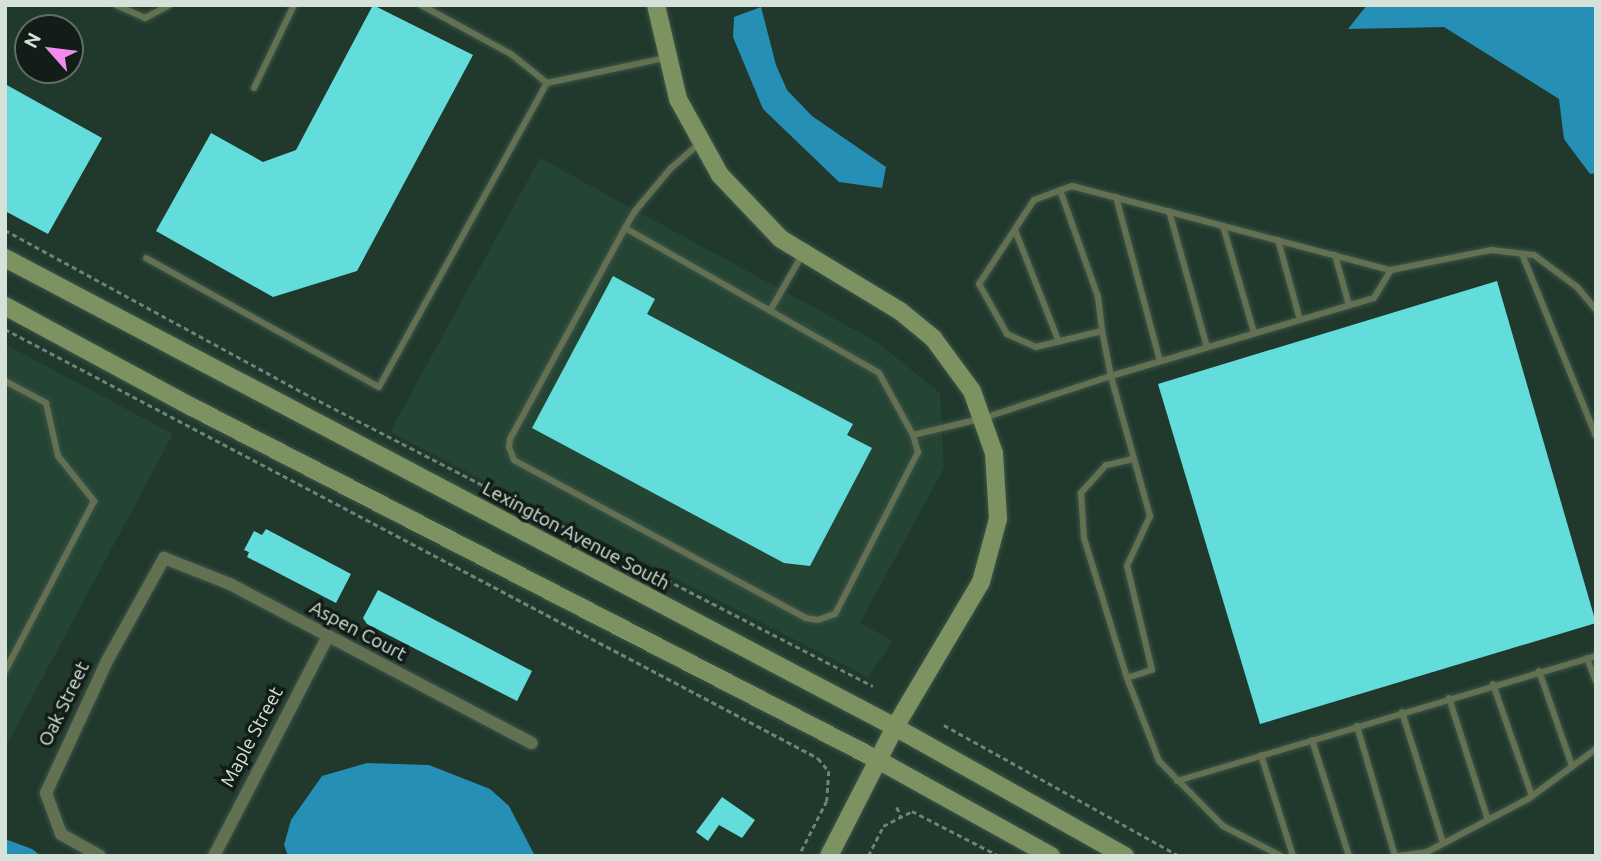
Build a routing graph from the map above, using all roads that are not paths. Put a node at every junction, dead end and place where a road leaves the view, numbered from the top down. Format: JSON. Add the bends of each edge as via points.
{"nodes":[{"id":1,"x":116,"y":5,"type":"edge"},
{"id":2,"x":169,"y":5,"type":"edge"},
{"id":3,"x":294,"y":5,"type":"edge"},
{"id":4,"x":421,"y":5,"type":"edge"},
{"id":5,"x":656,"y":5,"type":"edge"},
{"id":6,"x":665,"y":58,"type":"junction"},
{"id":7,"x":547,"y":83,"type":"junction"},
{"id":8,"x":254,"y":88,"type":"dead end"},
{"id":9,"x":699,"y":144,"type":"junction"},
{"id":10,"x":1060,"y":190,"type":"junction"},
{"id":11,"x":1116,"y":197,"type":"junction"},
{"id":12,"x":1169,"y":211,"type":"junction"},
{"id":13,"x":1223,"y":226,"type":"junction"},
{"id":14,"x":625,"y":228,"type":"junction"},
{"id":15,"x":1015,"y":230,"type":"junction"},
{"id":16,"x":1278,"y":240,"type":"junction"},
{"id":17,"x":1522,"y":254,"type":"junction"},
{"id":18,"x":803,"y":255,"type":"junction"},
{"id":19,"x":1335,"y":255,"type":"junction"},
{"id":20,"x":5,"y":258,"type":"edge"},
{"id":21,"x":146,"y":258,"type":"dead end"},
{"id":22,"x":1391,"y":270,"type":"junction"},
{"id":23,"x":1349,"y":305,"type":"junction"},
{"id":24,"x":5,"y":306,"type":"edge"},
{"id":25,"x":1596,"y":310,"type":"edge"},
{"id":26,"x":770,"y":311,"type":"junction"},
{"id":27,"x":1300,"y":320,"type":"junction"},
{"id":28,"x":1102,"y":331,"type":"junction"},
{"id":29,"x":1254,"y":333,"type":"junction"},
{"id":30,"x":1059,"y":342,"type":"junction"},
{"id":31,"x":1207,"y":348,"type":"junction"},
{"id":32,"x":1160,"y":361,"type":"junction"},
{"id":33,"x":1111,"y":376,"type":"junction"},
{"id":34,"x":5,"y":381,"type":"edge"},
{"id":35,"x":984,"y":418,"type":"junction"},
{"id":36,"x":914,"y":435,"type":"junction"},
{"id":37,"x":1596,"y":436,"type":"edge"},
{"id":38,"x":1133,"y":459,"type":"junction"},
{"id":39,"x":164,"y":558,"type":"joint"},
{"id":40,"x":327,"y":638,"type":"junction"},
{"id":41,"x":1596,"y":656,"type":"edge"},
{"id":42,"x":1587,"y":658,"type":"junction"},
{"id":43,"x":5,"y":670,"type":"edge"},
{"id":44,"x":1539,"y":671,"type":"junction"},
{"id":45,"x":1126,"y":678,"type":"junction"},
{"id":46,"x":1596,"y":681,"type":"edge"},
{"id":47,"x":1493,"y":684,"type":"junction"},
{"id":48,"x":1449,"y":698,"type":"junction"},
{"id":49,"x":1402,"y":712,"type":"junction"},
{"id":50,"x":1357,"y":726,"type":"junction"},
{"id":51,"x":895,"y":727,"type":"junction"},
{"id":52,"x":1312,"y":740,"type":"junction"},
{"id":53,"x":532,"y":743,"type":"dead end"},
{"id":54,"x":1596,"y":749,"type":"edge"},
{"id":55,"x":1261,"y":755,"type":"junction"},
{"id":56,"x":878,"y":760,"type":"junction"},
{"id":57,"x":1572,"y":766,"type":"junction"},
{"id":58,"x":1177,"y":781,"type":"junction"},
{"id":59,"x":1532,"y":796,"type":"junction"},
{"id":60,"x":1488,"y":820,"type":"junction"},
{"id":61,"x":1443,"y":843,"type":"junction"},
{"id":62,"x":100,"y":856,"type":"edge"},
{"id":63,"x":214,"y":856,"type":"edge"},
{"id":64,"x":829,"y":856,"type":"edge"},
{"id":65,"x":1051,"y":856,"type":"edge"},
{"id":66,"x":1125,"y":856,"type":"edge"},
{"id":67,"x":1281,"y":856,"type":"edge"},
{"id":68,"x":1293,"y":856,"type":"edge"},
{"id":69,"x":1349,"y":856,"type":"edge"},
{"id":70,"x":1396,"y":856,"type":"edge"}],
"edges":[{"from":1,"to":2,"type":"lane","via":[[145,18]]},
{"from":3,"to":8,"type":"lane"},
{"from":4,"to":7,"type":"lane","via":[[511,54]]},
{"from":5,"to":6,"type":"street"},
{"from":6,"to":7,"type":"lane"},
{"from":6,"to":9,"type":"street"},
{"from":7,"to":21,"type":"lane","via":[[379,387]]},
{"from":9,"to":14,"type":"lane","via":[[671,168]]},
{"from":9,"to":18,"type":"street","via":[[739,198]]},
{"from":10,"to":11,"type":"lane","via":[[1072,186]]},
{"from":10,"to":15,"type":"lane","via":[[1034,200]]},
{"from":10,"to":28,"type":"lane","via":[[1098,297]]},
{"from":11,"to":12,"type":"lane"},
{"from":11,"to":32,"type":"lane"},
{"from":12,"to":13,"type":"lane"},
{"from":12,"to":31,"type":"lane"},
{"from":13,"to":16,"type":"lane"},
{"from":13,"to":29,"type":"lane"},
{"from":14,"to":26,"type":"lane"},
{"from":14,"to":36,"type":"lane","via":[[510,439],[514,460],[818,620],[835,614],[842,602],[919,452]]},
{"from":15,"to":30,"type":"lane"},
{"from":15,"to":30,"type":"lane","via":[[979,284],[1007,334],[1036,347]]},
{"from":16,"to":19,"type":"lane"},
{"from":16,"to":27,"type":"lane"},
{"from":17,"to":22,"type":"lane","via":[[1491,250]]},
{"from":17,"to":25,"type":"lane","via":[[1534,255],[1577,287]]},
{"from":17,"to":37,"type":"lane"},
{"from":18,"to":26,"type":"lane"},
{"from":18,"to":35,"type":"street","via":[[918,324],[961,372]]},
{"from":19,"to":22,"type":"lane"},
{"from":19,"to":23,"type":"lane"},
{"from":20,"to":51,"type":"street","name":"Lexington Avenue South"},
{"from":22,"to":23,"type":"lane","via":[[1374,298]]},
{"from":23,"to":27,"type":"lane"},
{"from":24,"to":56,"type":"street"},
{"from":26,"to":36,"type":"lane","via":[[878,373]]},
{"from":27,"to":29,"type":"lane"},
{"from":28,"to":30,"type":"lane"},
{"from":28,"to":33,"type":"lane"},
{"from":29,"to":31,"type":"lane"},
{"from":31,"to":32,"type":"lane"},
{"from":32,"to":33,"type":"lane"},
{"from":33,"to":35,"type":"lane"},
{"from":33,"to":38,"type":"lane"},
{"from":34,"to":43,"type":"lane","via":[[47,403],[58,456],[94,501]]},
{"from":35,"to":36,"type":"lane"},
{"from":35,"to":51,"type":"street","via":[[998,475],[998,519],[988,560],[981,582]]},
{"from":38,"to":45,"type":"lane","via":[[1150,516],[1127,566],[1152,670]]},
{"from":38,"to":45,"type":"lane","via":[[1107,465],[1081,494],[1084,538]]},
{"from":39,"to":40,"type":"street","name":"Aspen Court","via":[[230,584]]},
{"from":39,"to":62,"type":"street","name":"Oak Street","via":[[107,661],[46,793],[61,834]]},
{"from":40,"to":53,"type":"street","name":"Aspen Court"},
{"from":40,"to":63,"type":"street","name":"Maple Street"},
{"from":41,"to":42,"type":"lane"},
{"from":42,"to":44,"type":"lane"},
{"from":42,"to":46,"type":"lane"},
{"from":44,"to":47,"type":"lane"},
{"from":44,"to":57,"type":"lane"},
{"from":45,"to":58,"type":"lane","via":[[1159,761]]},
{"from":47,"to":48,"type":"lane"},
{"from":47,"to":59,"type":"lane"},
{"from":48,"to":49,"type":"lane"},
{"from":48,"to":60,"type":"lane"},
{"from":49,"to":50,"type":"lane"},
{"from":49,"to":61,"type":"lane"},
{"from":50,"to":52,"type":"lane"},
{"from":50,"to":70,"type":"lane"},
{"from":51,"to":56,"type":"street"},
{"from":51,"to":66,"type":"street","name":"Lexington Avenue South"},
{"from":52,"to":55,"type":"lane"},
{"from":52,"to":69,"type":"lane"},
{"from":54,"to":57,"type":"lane"},
{"from":55,"to":58,"type":"lane"},
{"from":55,"to":68,"type":"lane"},
{"from":56,"to":64,"type":"street"},
{"from":56,"to":65,"type":"street"},
{"from":57,"to":59,"type":"lane"},
{"from":58,"to":67,"type":"lane","via":[[1223,826]]},
{"from":59,"to":60,"type":"lane"},
{"from":60,"to":61,"type":"lane"},
{"from":61,"to":70,"type":"lane","via":[[1427,852]]}]}
